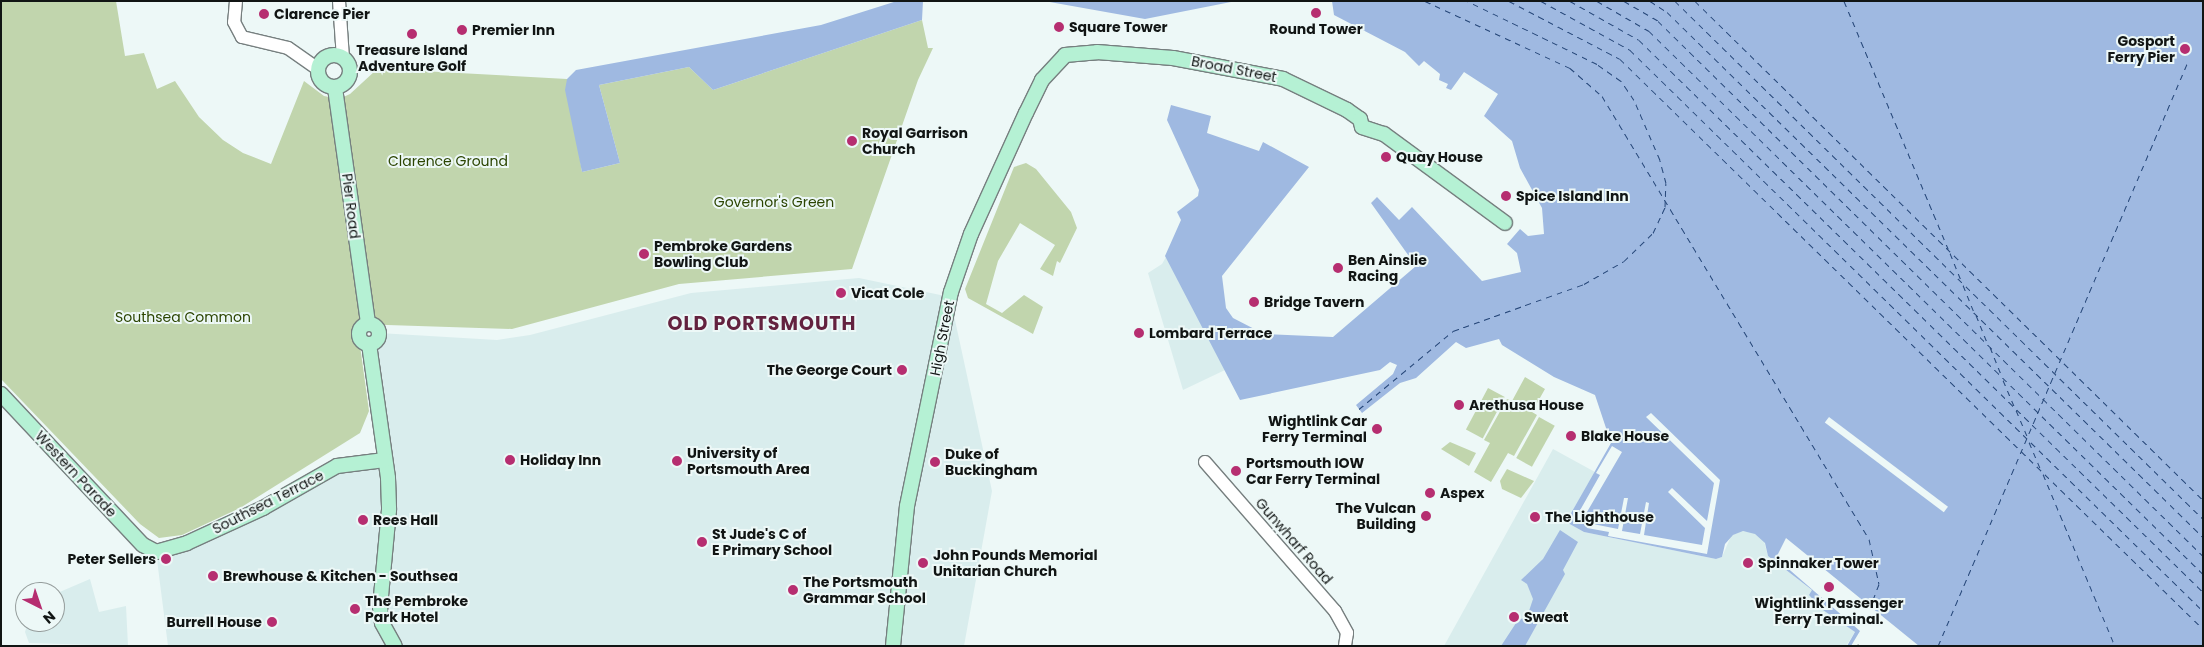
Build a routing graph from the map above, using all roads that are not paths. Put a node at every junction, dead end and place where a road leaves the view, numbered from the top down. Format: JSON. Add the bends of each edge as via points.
{"nodes":[{"id":1,"x":236,"y":1,"type":"edge"},
{"id":2,"x":339,"y":1,"type":"edge"},
{"id":3,"x":1065,"y":54,"type":"joint"},
{"id":4,"x":343,"y":58,"type":"junction"},
{"id":5,"x":318,"y":69,"type":"junction"},
{"id":6,"x":336,"y":88,"type":"junction"},
{"id":7,"x":1505,"y":223,"type":"dead end"},
{"id":8,"x":1,"y":394,"type":"edge"},
{"id":9,"x":385,"y":460,"type":"junction"},
{"id":10,"x":1205,"y":462,"type":"dead end"},
{"id":11,"x":153,"y":552,"type":"joint"},
{"id":12,"x":395,"y":646,"type":"edge"},
{"id":13,"x":893,"y":646,"type":"edge"},
{"id":14,"x":1345,"y":646,"type":"edge"}],
"edges":[{"from":1,"to":5,"type":"street","via":[[234,22],[242,37],[288,48]]},
{"from":2,"to":4,"type":"street"},
{"from":3,"to":7,"type":"main road","name":"Broad Street","via":[[1097,52],[1173,58],[1272,76],[1321,94],[1358,117],[1362,127],[1378,130]]},
{"from":3,"to":13,"type":"main road","name":"High Street","via":[[1042,80],[1026,113],[971,234],[951,292],[907,506]]},
{"from":4,"to":5,"type":"main road","via":[[327,56]]},
{"from":4,"to":6,"type":"main road","via":[[350,66],[350,76],[345,84]]},
{"from":5,"to":6,"type":"main road","via":[[322,83]]},
{"from":6,"to":9,"type":"main road","name":"Pier Road","via":[[368,324],[358,335],[369,344]]},
{"from":8,"to":11,"type":"main road","name":"Western Parade"},
{"from":9,"to":11,"type":"main road","name":"Southsea Terrace","via":[[337,466],[263,508],[186,544]]},
{"from":9,"to":12,"type":"main road","via":[[389,510],[380,607],[382,623]]},
{"from":10,"to":14,"type":"street","name":"Gunwharf Road","via":[[1335,611],[1347,633]]}]}
